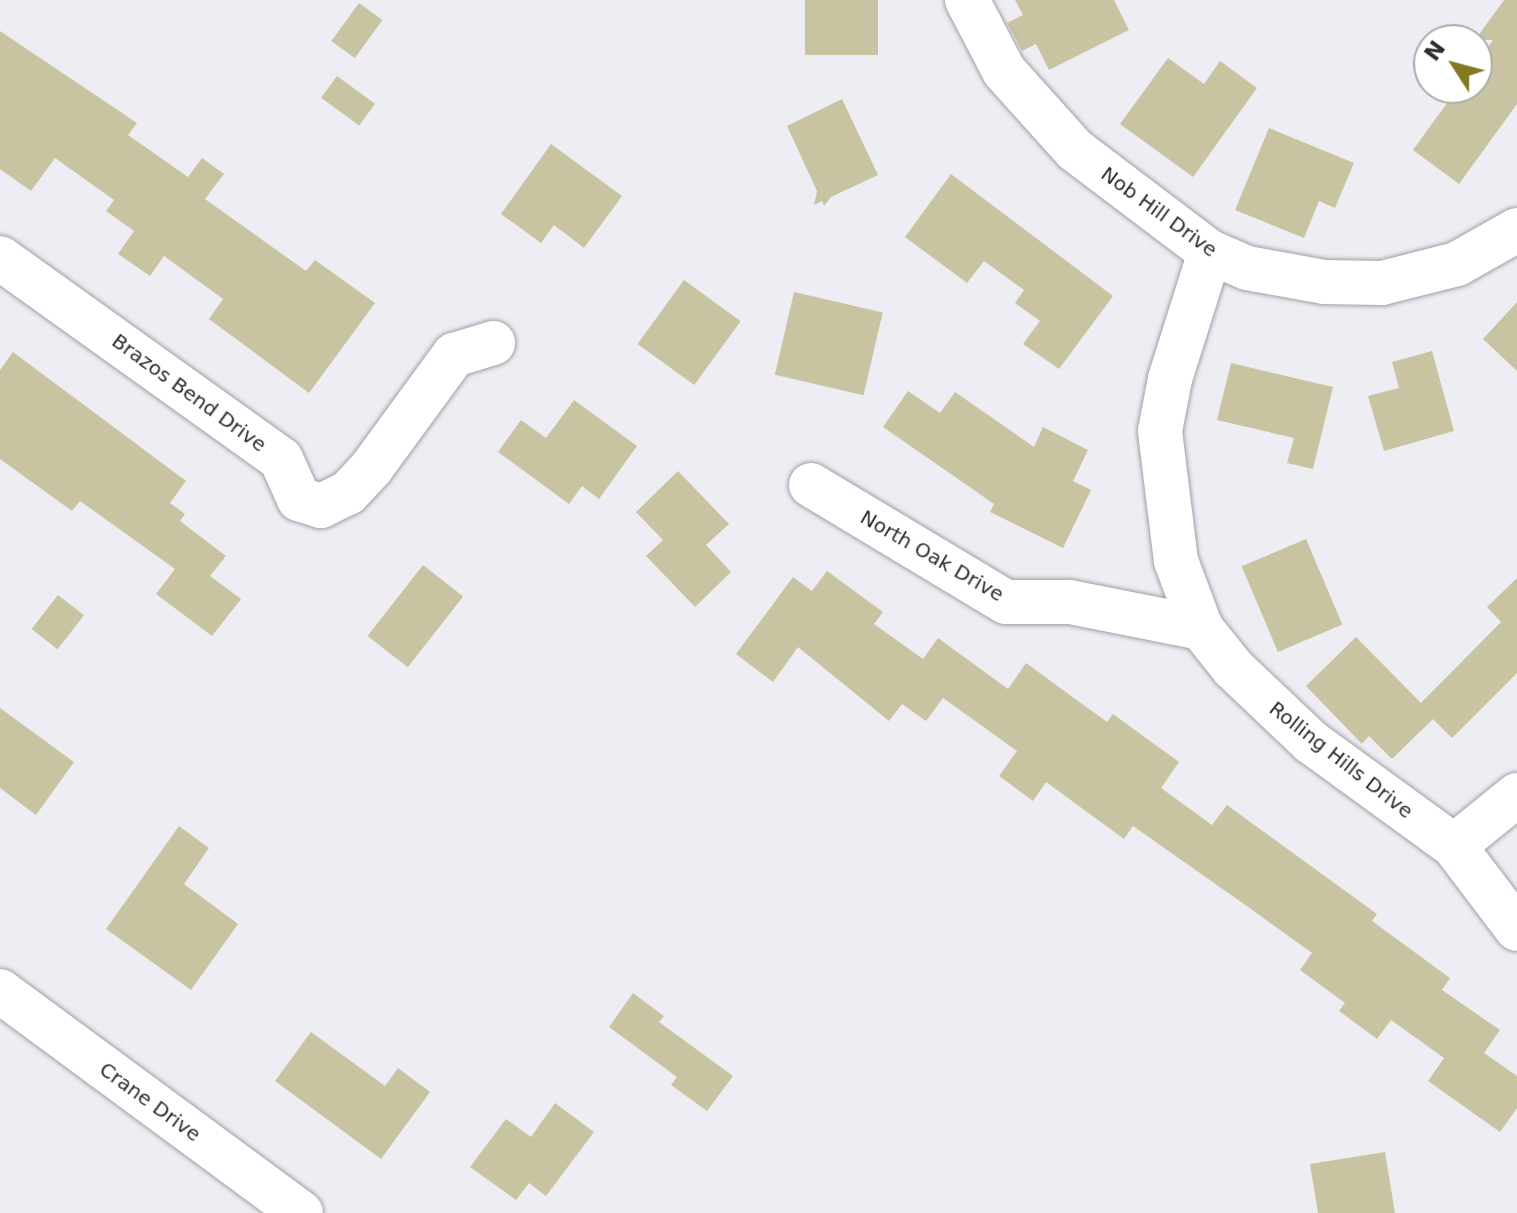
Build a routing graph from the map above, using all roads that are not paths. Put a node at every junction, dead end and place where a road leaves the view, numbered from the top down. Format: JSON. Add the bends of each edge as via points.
{"nodes":[{"id":1,"x":967,"y":0,"type":"edge"},
{"id":2,"x":1517,"y":230,"type":"edge"},
{"id":3,"x":1210,"y":252,"type":"junction"},
{"id":4,"x":0,"y":258,"type":"edge"},
{"id":5,"x":493,"y":343,"type":"dead end"},
{"id":6,"x":811,"y":485,"type":"dead end"},
{"id":7,"x":1201,"y":628,"type":"junction"},
{"id":8,"x":1517,"y":795,"type":"edge"},
{"id":9,"x":1454,"y":846,"type":"junction"},
{"id":10,"x":1517,"y":929,"type":"edge"},
{"id":11,"x":0,"y":991,"type":"edge"},
{"id":12,"x":301,"y":1213,"type":"edge"}],
"edges":[{"from":1,"to":3,"type":"street","name":"Nob Hill Drive","via":[[1004,71],[1075,150]]},
{"from":2,"to":3,"type":"street","name":"Nob Hill Drive","via":[[1457,264],[1382,283],[1324,282],[1247,268]]},
{"from":3,"to":7,"type":"street","name":"Rolling Hills Drive","via":[[1170,379],[1160,431],[1176,561]]},
{"from":4,"to":5,"type":"street","name":"Brazos Bend Drive","via":[[281,459],[299,499],[321,506],[348,493],[372,467],[454,355]]},
{"from":6,"to":7,"type":"street","name":"North Oak Drive","via":[[1006,602],[1070,602]]},
{"from":7,"to":9,"type":"street","name":"Rolling Hills Drive","via":[[1233,668],[1311,742]]},
{"from":8,"to":9,"type":"street"},
{"from":9,"to":10,"type":"street","name":"Rolling Hills Drive"},
{"from":11,"to":12,"type":"street","name":"Crane Drive"}]}
